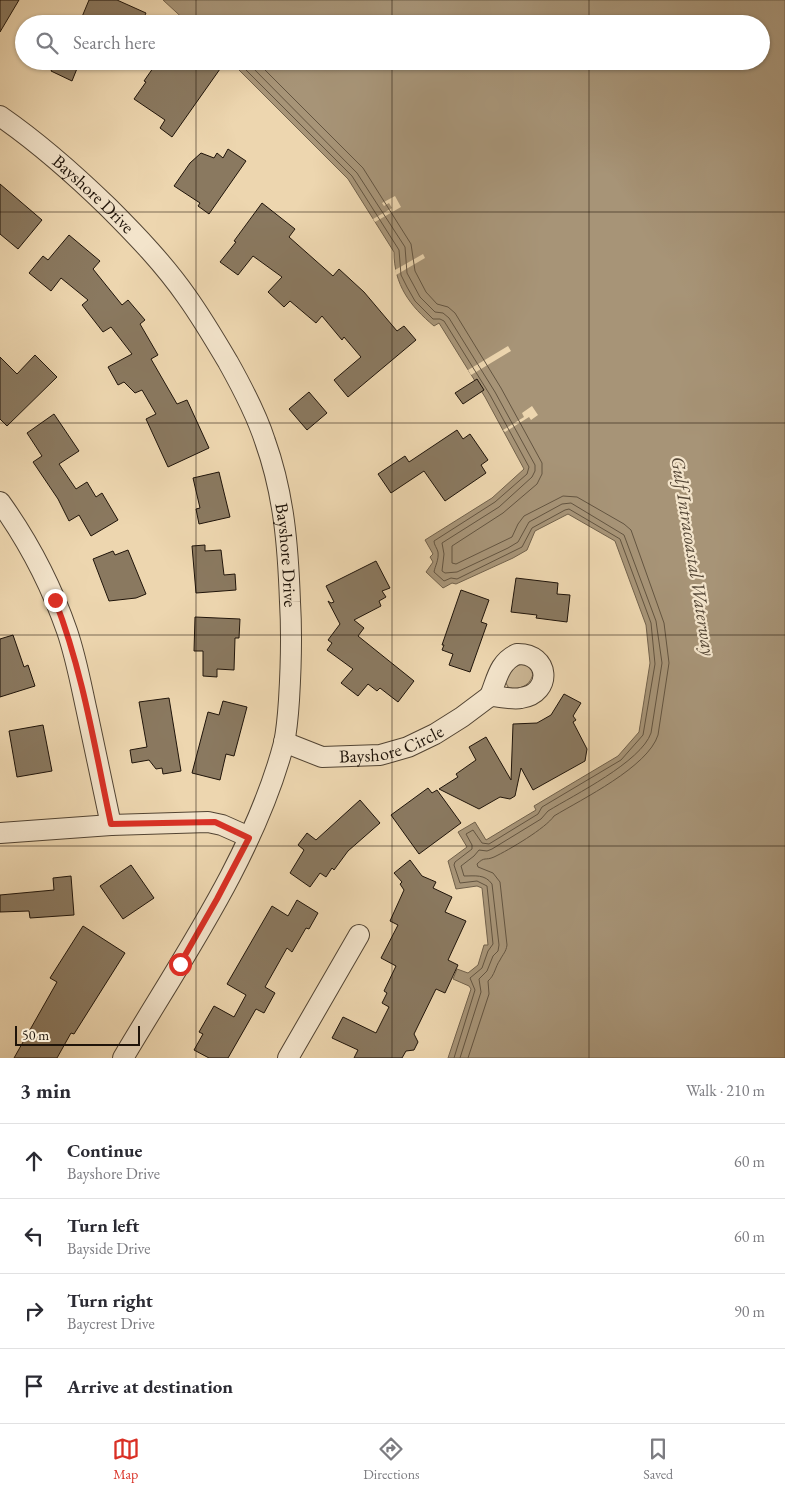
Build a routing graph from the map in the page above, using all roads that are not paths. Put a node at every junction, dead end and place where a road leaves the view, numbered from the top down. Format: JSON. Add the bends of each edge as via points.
{"nodes":[{"id":1,"x":0,"y":116,"type":"edge"},
{"id":2,"x":0,"y":502,"type":"edge"},
{"id":3,"x":490,"y":696,"type":"dead end"},
{"id":4,"x":284,"y":742,"type":"junction"},
{"id":5,"x":111,"y":824,"type":"junction"},
{"id":6,"x":0,"y":833,"type":"edge"},
{"id":7,"x":249,"y":838,"type":"junction"},
{"id":8,"x":358,"y":935,"type":"dead end"},
{"id":9,"x":123,"y":1058,"type":"edge"},
{"id":10,"x":288,"y":1058,"type":"edge"}],
"edges":[{"from":1,"to":4,"type":"street","name":"Bayshore Drive","via":[[39,144],[86,186],[162,265],[212,335],[256,417],[275,475],[288,541],[292,647]]},
{"from":2,"to":5,"type":"street","via":[[34,556],[67,631]]},
{"from":3,"to":4,"type":"street","name":"Bayshore Circle","via":[[435,734],[408,747],[380,755],[322,757]]},
{"from":4,"to":7,"type":"street","name":"Bayshore Drive","via":[[267,796]]},
{"from":5,"to":6,"type":"street"},
{"from":5,"to":7,"type":"street","via":[[215,822]]},
{"from":7,"to":9,"type":"street","name":"Bayshore Drive","via":[[217,899]]},
{"from":8,"to":10,"type":"street"}]}
